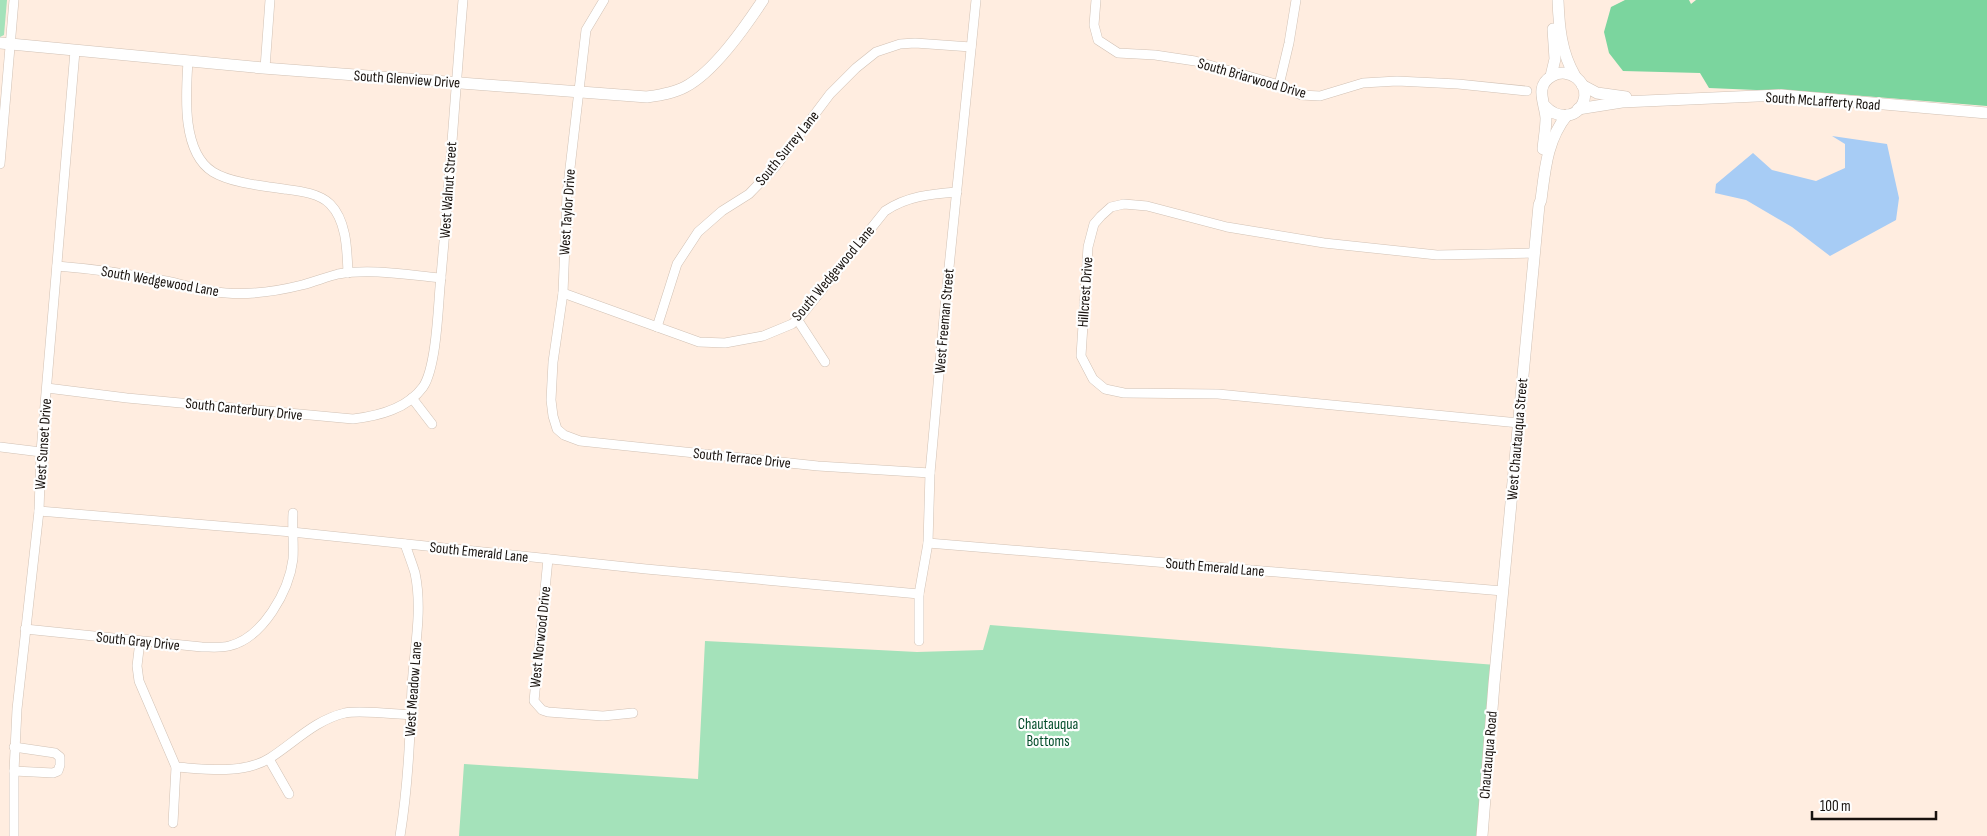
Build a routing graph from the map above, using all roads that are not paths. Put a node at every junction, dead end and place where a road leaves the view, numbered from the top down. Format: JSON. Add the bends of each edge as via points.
{"nodes":[{"id":1,"x":14,"y":0,"type":"edge"},
{"id":2,"x":270,"y":0,"type":"edge"},
{"id":3,"x":463,"y":0,"type":"edge"},
{"id":4,"x":604,"y":0,"type":"edge"},
{"id":5,"x":763,"y":0,"type":"edge"},
{"id":6,"x":976,"y":0,"type":"edge"},
{"id":7,"x":1096,"y":0,"type":"edge"},
{"id":8,"x":1296,"y":0,"type":"edge"},
{"id":9,"x":1556,"y":0,"type":"edge"},
{"id":10,"x":6,"y":44,"type":"edge"},
{"id":11,"x":971,"y":47,"type":"junction"},
{"id":12,"x":75,"y":51,"type":"junction"},
{"id":13,"x":188,"y":61,"type":"junction"},
{"id":14,"x":265,"y":68,"type":"junction"},
{"id":15,"x":1551,"y":76,"type":"junction"},
{"id":16,"x":1579,"y":80,"type":"junction"},
{"id":17,"x":456,"y":83,"type":"junction"},
{"id":18,"x":1279,"y":85,"type":"junction"},
{"id":19,"x":1527,"y":91,"type":"dead end"},
{"id":20,"x":579,"y":93,"type":"junction"},
{"id":21,"x":1659,"y":100,"type":"junction"},
{"id":22,"x":1545,"y":106,"type":"junction"},
{"id":23,"x":1578,"y":110,"type":"junction"},
{"id":24,"x":1987,"y":113,"type":"edge"},
{"id":25,"x":1567,"y":115,"type":"junction"},
{"id":26,"x":0,"y":164,"type":"edge"},
{"id":27,"x":957,"y":192,"type":"junction"},
{"id":28,"x":1538,"y":205,"type":"junction"},
{"id":29,"x":1534,"y":253,"type":"junction"},
{"id":30,"x":57,"y":266,"type":"junction"},
{"id":31,"x":348,"y":273,"type":"junction"},
{"id":32,"x":441,"y":278,"type":"junction"},
{"id":33,"x":563,"y":292,"type":"junction"},
{"id":34,"x":797,"y":320,"type":"junction"},
{"id":35,"x":657,"y":327,"type":"junction"},
{"id":36,"x":825,"y":362,"type":"dead end"},
{"id":37,"x":427,"y":378,"type":"joint"},
{"id":38,"x":46,"y":388,"type":"junction"},
{"id":39,"x":412,"y":398,"type":"junction"},
{"id":40,"x":1519,"y":423,"type":"junction"},
{"id":41,"x":432,"y":424,"type":"dead end"},
{"id":42,"x":558,"y":429,"type":"joint"},
{"id":43,"x":0,"y":447,"type":"edge"},
{"id":44,"x":40,"y":452,"type":"junction"},
{"id":45,"x":930,"y":473,"type":"junction"},
{"id":46,"x":39,"y":510,"type":"junction"},
{"id":47,"x":293,"y":513,"type":"dead end"},
{"id":48,"x":292,"y":532,"type":"junction"},
{"id":49,"x":928,"y":543,"type":"junction"},
{"id":50,"x":405,"y":544,"type":"junction"},
{"id":51,"x":548,"y":559,"type":"junction"},
{"id":52,"x":1502,"y":591,"type":"junction"},
{"id":53,"x":919,"y":594,"type":"junction"},
{"id":54,"x":25,"y":629,"type":"junction"},
{"id":55,"x":140,"y":641,"type":"junction"},
{"id":56,"x":919,"y":641,"type":"dead end"},
{"id":57,"x":1495,"y":673,"type":"joint"},
{"id":58,"x":633,"y":713,"type":"dead end"},
{"id":59,"x":411,"y":715,"type":"junction"},
{"id":60,"x":14,"y":747,"type":"junction"},
{"id":61,"x":268,"y":759,"type":"junction"},
{"id":62,"x":176,"y":767,"type":"junction"},
{"id":63,"x":14,"y":771,"type":"junction"},
{"id":64,"x":289,"y":794,"type":"dead end"},
{"id":65,"x":173,"y":823,"type":"dead end"},
{"id":66,"x":14,"y":836,"type":"edge"},
{"id":67,"x":400,"y":836,"type":"edge"},
{"id":68,"x":1482,"y":836,"type":"edge"}],
"edges":[{"from":1,"to":10,"type":"street"},
{"from":2,"to":14,"type":"street"},
{"from":3,"to":17,"type":"street","name":"West Walnut Street"},
{"from":4,"to":20,"type":"street","name":"West Taylor Drive","via":[[586,30]]},
{"from":5,"to":20,"type":"street","name":"South Glenview Drive","via":[[746,26],[710,68],[686,87],[647,98]]},
{"from":6,"to":11,"type":"street","name":"West Freeman Street"},
{"from":7,"to":18,"type":"street","name":"South Briarwood Drive","via":[[1094,25],[1098,40],[1118,53],[1195,61]]},
{"from":8,"to":18,"type":"street"},
{"from":9,"to":15,"type":"street","name":"West Chautauqua Street","via":[[1553,15],[1555,59]]},
{"from":9,"to":16,"type":"street","name":"West Chautauqua Street","via":[[1561,39],[1568,63]]},
{"from":10,"to":12,"type":"street","name":"South Glenview Drive"},
{"from":10,"to":26,"type":"street"},
{"from":11,"to":27,"type":"street","name":"West Freeman Street"},
{"from":11,"to":35,"type":"street","name":"South Surrey Lane","via":[[900,44],[876,52],[856,68],[830,94],[749,194],[698,232],[677,264]]},
{"from":12,"to":13,"type":"street","name":"South Glenview Drive"},
{"from":12,"to":30,"type":"street","name":"West Sunset Drive"},
{"from":13,"to":14,"type":"street","name":"South Glenview Drive"},
{"from":13,"to":31,"type":"street","via":[[186,115],[191,136],[204,164],[229,178],[322,197],[338,214],[346,244]]},
{"from":14,"to":17,"type":"street","name":"South Glenview Drive"},
{"from":15,"to":16,"type":"street","via":[[1564,72]]},
{"from":15,"to":22,"type":"street","name":"West Chautauqua Street","via":[[1542,90]]},
{"from":16,"to":21,"type":"street","name":"South McLafferty Road","via":[[1602,94]]},
{"from":16,"to":23,"type":"street","via":[[1584,97]]},
{"from":17,"to":20,"type":"street","name":"South Glenview Drive"},
{"from":17,"to":32,"type":"street","name":"West Walnut Street"},
{"from":18,"to":19,"type":"street","name":"South Briarwood Drive","via":[[1301,95],[1320,96],[1363,83],[1397,81]]},
{"from":20,"to":33,"type":"street","name":"West Taylor Drive","via":[[567,194]]},
{"from":21,"to":23,"type":"street","name":"South McLafferty Road","via":[[1608,103]]},
{"from":21,"to":24,"type":"street","name":"South McLafferty Road","via":[[1781,95]]},
{"from":22,"to":25,"type":"street","via":[[1554,114]]},
{"from":22,"to":28,"type":"street","name":"West Chautauqua Street","via":[[1546,129],[1538,177]]},
{"from":23,"to":25,"type":"street"},
{"from":25,"to":28,"type":"street","name":"West Chautauqua Street","via":[[1551,141]]},
{"from":27,"to":34,"type":"street","name":"South Wedgewood Lane","via":[[909,198],[885,211]]},
{"from":27,"to":45,"type":"street","name":"West Freeman Street"},
{"from":28,"to":29,"type":"street","name":"West Chautauqua Street"},
{"from":29,"to":40,"type":"street","name":"West Chautauqua Street"},
{"from":29,"to":40,"type":"street","name":"Hillcrest Drive","via":[[1437,255],[1333,244],[1227,227],[1147,206],[1124,204],[1111,207],[1094,224],[1088,247],[1081,356],[1093,379],[1104,389],[1124,393],[1218,394]]},
{"from":30,"to":31,"type":"street","name":"South Wedgewood Lane","via":[[120,272],[227,293],[301,286]]},
{"from":30,"to":38,"type":"street","name":"West Sunset Drive"},
{"from":31,"to":32,"type":"street","name":"South Wedgewood Lane","via":[[380,272]]},
{"from":32,"to":37,"type":"street","name":"West Walnut Street"},
{"from":33,"to":35,"type":"street","name":"South Wedgewood Lane"},
{"from":33,"to":42,"type":"street","name":"West Taylor Drive","via":[[552,368],[551,400]]},
{"from":34,"to":35,"type":"street","name":"South Wedgewood Lane","via":[[763,336],[725,344],[699,342]]},
{"from":34,"to":36,"type":"street"},
{"from":37,"to":39,"type":"street","name":"South Canterbury Drive"},
{"from":38,"to":39,"type":"street","name":"South Canterbury Drive","via":[[353,419],[388,412]]},
{"from":38,"to":44,"type":"street","name":"West Sunset Drive"},
{"from":39,"to":41,"type":"street"},
{"from":40,"to":52,"type":"street","name":"West Chautauqua Street"},
{"from":42,"to":45,"type":"street","name":"South Terrace Drive","via":[[580,441],[818,466]]},
{"from":43,"to":44,"type":"street"},
{"from":44,"to":46,"type":"street","name":"West Sunset Drive"},
{"from":45,"to":49,"type":"street","name":"West Freeman Street"},
{"from":46,"to":48,"type":"street","name":"South Emerald Lane"},
{"from":46,"to":54,"type":"street","name":"West Sunset Drive"},
{"from":47,"to":48,"type":"street","name":"South Gray Drive"},
{"from":48,"to":50,"type":"street","name":"South Emerald Lane"},
{"from":48,"to":55,"type":"street","name":"South Gray Drive","via":[[292,560],[283,594],[268,618],[249,636],[230,646],[202,647]]},
{"from":49,"to":52,"type":"street","name":"South Emerald Lane"},
{"from":49,"to":53,"type":"street","name":"West Freeman Street"},
{"from":50,"to":51,"type":"street","name":"South Emerald Lane"},
{"from":50,"to":59,"type":"street","name":"West Meadow Lane","via":[[418,595]]},
{"from":51,"to":53,"type":"street","name":"South Emerald Lane"},
{"from":51,"to":58,"type":"street","name":"West Norwood Drive","via":[[534,701],[548,712],[603,716]]},
{"from":52,"to":57,"type":"street","name":"West Chautauqua Street"},
{"from":53,"to":56,"type":"street","name":"West Freeman Street"},
{"from":54,"to":55,"type":"street","name":"South Gray Drive"},
{"from":54,"to":60,"type":"street","name":"West Sunset Drive"},
{"from":55,"to":62,"type":"street","via":[[138,681]]},
{"from":57,"to":68,"type":"street","name":"Chautauqua Road"},
{"from":59,"to":61,"type":"street","via":[[347,712],[310,728]]},
{"from":59,"to":67,"type":"street","name":"West Meadow Lane"},
{"from":60,"to":63,"type":"street","name":"West Sunset Drive"},
{"from":60,"to":63,"type":"street","via":[[55,753],[60,757],[58,771],[53,773]]},
{"from":61,"to":62,"type":"street","via":[[233,770]]},
{"from":61,"to":64,"type":"street"},
{"from":62,"to":65,"type":"street"},
{"from":63,"to":66,"type":"street","name":"West Sunset Drive"}]}
